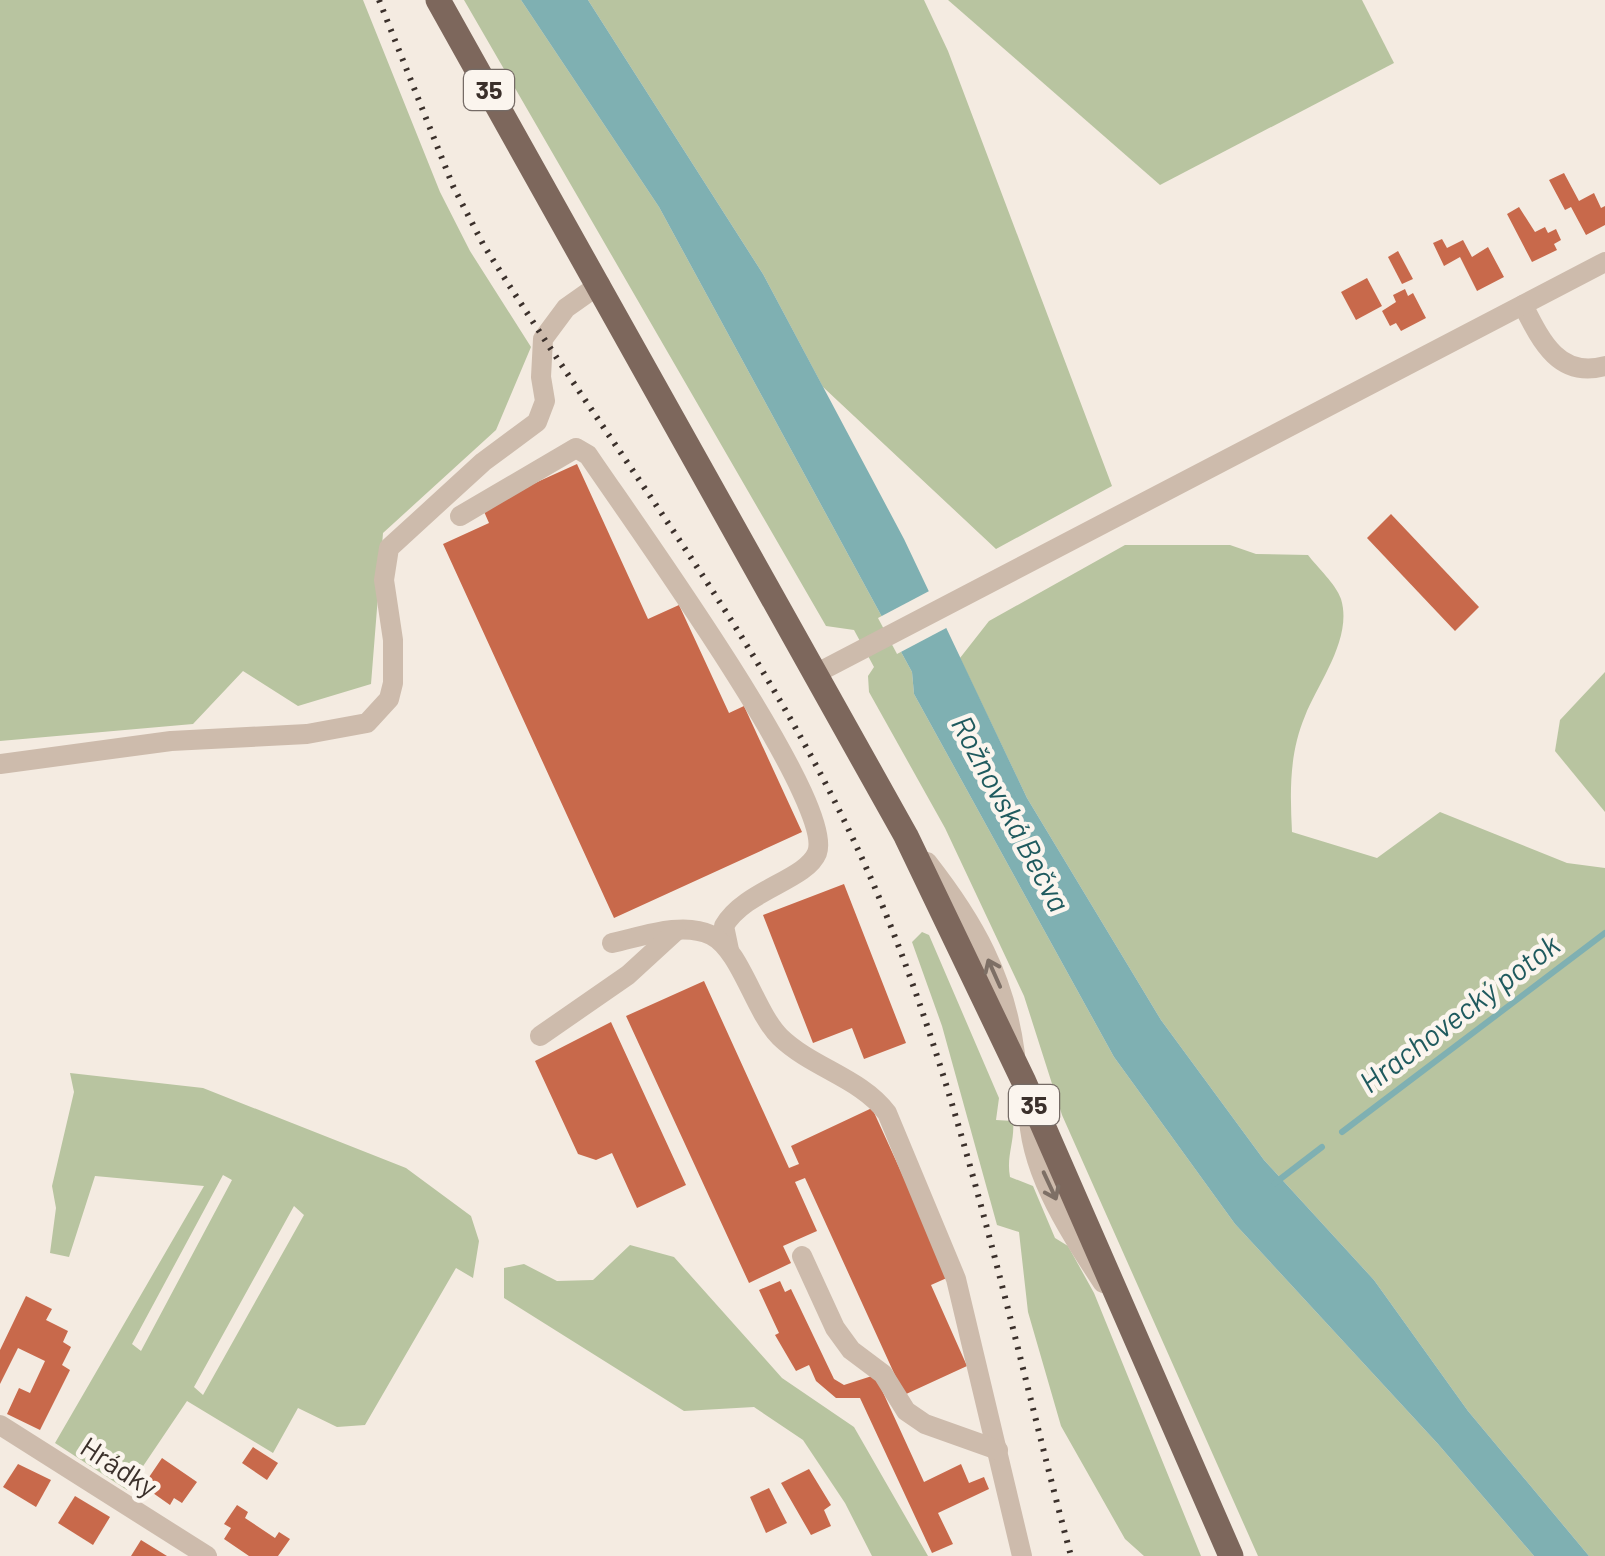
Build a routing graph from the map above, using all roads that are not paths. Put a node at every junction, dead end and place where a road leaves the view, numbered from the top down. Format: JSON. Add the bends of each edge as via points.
{"nodes":[{"id":1,"x":438,"y":0,"type":"edge"},
{"id":2,"x":1605,"y":262,"type":"edge"},
{"id":3,"x":600,"y":284,"type":"junction"},
{"id":4,"x":1523,"y":305,"type":"junction"},
{"id":5,"x":1605,"y":366,"type":"edge"},
{"id":6,"x":460,"y":516,"type":"dead end"},
{"id":7,"x":817,"y":673,"type":"junction"},
{"id":8,"x":0,"y":764,"type":"edge"},
{"id":9,"x":678,"y":930,"type":"junction"},
{"id":10,"x":612,"y":944,"type":"dead end"},
{"id":11,"x":729,"y":950,"type":"junction"},
{"id":12,"x":540,"y":1036,"type":"dead end"},
{"id":13,"x":802,"y":1256,"type":"dead end"},
{"id":14,"x":0,"y":1425,"type":"edge"},
{"id":15,"x":998,"y":1450,"type":"junction"},
{"id":16,"x":207,"y":1556,"type":"edge"},
{"id":17,"x":1022,"y":1556,"type":"edge"},
{"id":18,"x":1231,"y":1556,"type":"edge"}],
"edges":[{"from":1,"to":3,"type":"main road","number":"35"},
{"from":2,"to":4,"type":"street"},
{"from":3,"to":7,"type":"main road","number":"35"},
{"from":3,"to":8,"type":"street","via":[[566,308],[543,339],[545,401],[538,422],[483,462],[390,548],[384,580],[393,684],[389,700],[366,723]]},
{"from":4,"to":5,"type":"street","via":[[1559,361],[1588,371]]},
{"from":4,"to":7,"type":"street"},
{"from":6,"to":11,"type":"street","via":[[576,448],[588,455],[755,702],[816,823],[819,848],[812,863],[734,908],[724,926]]},
{"from":7,"to":18,"type":"main road","number":"35","via":[[906,836],[1017,1066]]},
{"from":9,"to":10,"type":"street"},
{"from":9,"to":11,"type":"street","via":[[715,937]]},
{"from":9,"to":12,"type":"street","via":[[628,975]]},
{"from":11,"to":15,"type":"street","via":[[777,1034],[806,1059],[875,1096],[887,1113],[956,1279]]},
{"from":13,"to":15,"type":"street","via":[[834,1328],[884,1374],[906,1411]]},
{"from":14,"to":16,"type":"street","name":"Hrádky"},
{"from":15,"to":17,"type":"street"}]}
